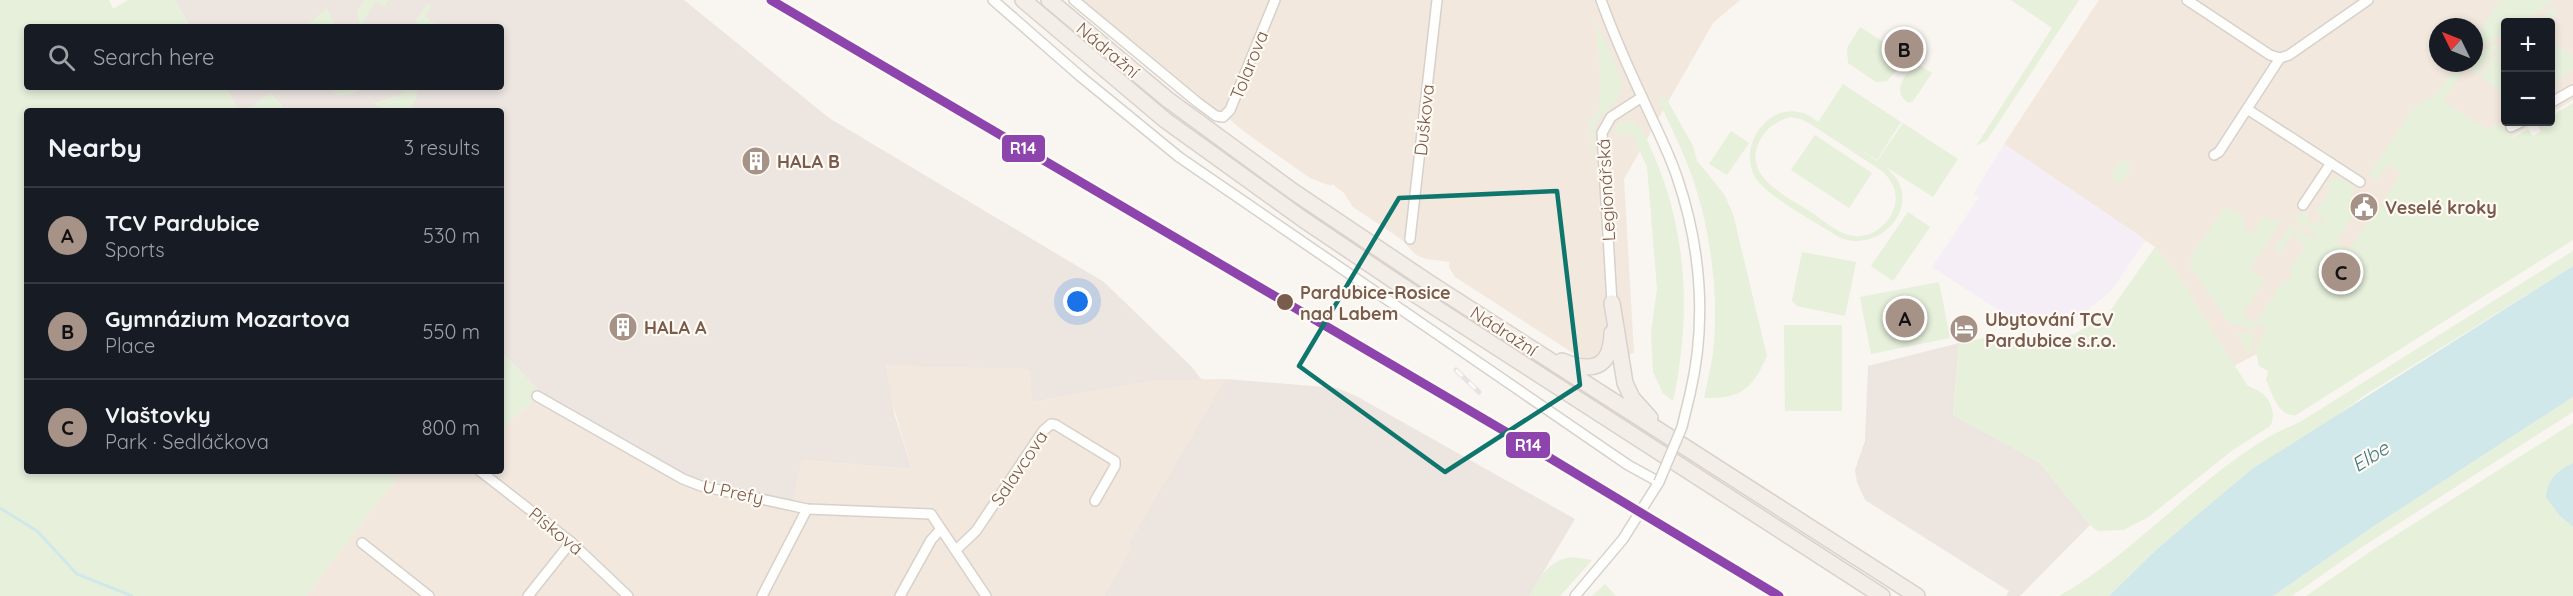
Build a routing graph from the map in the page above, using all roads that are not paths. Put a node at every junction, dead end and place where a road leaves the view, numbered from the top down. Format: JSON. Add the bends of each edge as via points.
{"nodes":[{"id":1,"x":993,"y":0,"type":"edge"},
{"id":2,"x":1023,"y":0,"type":"edge"},
{"id":3,"x":1049,"y":0,"type":"edge"},
{"id":4,"x":1074,"y":0,"type":"edge"},
{"id":5,"x":1275,"y":0,"type":"edge"},
{"id":6,"x":1437,"y":0,"type":"edge"},
{"id":7,"x":1600,"y":0,"type":"edge"},
{"id":8,"x":2187,"y":0,"type":"edge"},
{"id":9,"x":2368,"y":0,"type":"edge"},
{"id":10,"x":2280,"y":58,"type":"junction"},
{"id":11,"x":2573,"y":90,"type":"edge"},
{"id":12,"x":1642,"y":97,"type":"junction"},
{"id":13,"x":2555,"y":101,"type":"edge"},
{"id":14,"x":2247,"y":109,"type":"junction"},
{"id":15,"x":2514,"y":126,"type":"edge"},
{"id":16,"x":2511,"y":128,"type":"dead end"},
{"id":17,"x":2214,"y":155,"type":"dead end"},
{"id":18,"x":2331,"y":163,"type":"junction"},
{"id":19,"x":2360,"y":182,"type":"dead end"},
{"id":20,"x":2303,"y":205,"type":"dead end"},
{"id":21,"x":1410,"y":239,"type":"dead end"},
{"id":22,"x":1612,"y":303,"type":"junction"},
{"id":23,"x":1536,"y":351,"type":"junction"},
{"id":24,"x":537,"y":396,"type":"dead end"},
{"id":25,"x":1671,"y":439,"type":"junction"},
{"id":26,"x":484,"y":474,"type":"edge"},
{"id":27,"x":1659,"y":482,"type":"junction"},
{"id":28,"x":1095,"y":501,"type":"dead end"},
{"id":29,"x":807,"y":509,"type":"junction"},
{"id":30,"x":942,"y":529,"type":"junction"},
{"id":31,"x":571,"y":542,"type":"junction"},
{"id":32,"x":362,"y":543,"type":"dead end"},
{"id":33,"x":956,"y":550,"type":"junction"},
{"id":34,"x":429,"y":596,"type":"edge"},
{"id":35,"x":528,"y":596,"type":"edge"},
{"id":36,"x":628,"y":596,"type":"edge"},
{"id":37,"x":762,"y":596,"type":"edge"},
{"id":38,"x":900,"y":596,"type":"edge"},
{"id":39,"x":986,"y":596,"type":"edge"},
{"id":40,"x":1575,"y":596,"type":"edge"},
{"id":41,"x":1882,"y":596,"type":"edge"},
{"id":42,"x":1917,"y":596,"type":"edge"}],
"edges":[{"from":1,"to":27,"type":"street","via":[[1179,157],[1628,465]]},
{"from":2,"to":41,"type":"main road","name":"Nádražní","via":[[1165,120],[1304,220]]},
{"from":3,"to":23,"type":"main road","name":"Nádražní","via":[[1213,135]]},
{"from":4,"to":5,"type":"street","name":"Tolarova","via":[[1197,102],[1223,117],[1230,110]]},
{"from":6,"to":21,"type":"street","name":"Duškova"},
{"from":7,"to":12,"type":"street"},
{"from":8,"to":10,"type":"street"},
{"from":9,"to":10,"type":"street"},
{"from":10,"to":14,"type":"street"},
{"from":11,"to":13,"type":"street"},
{"from":12,"to":22,"type":"street","name":"Legionářská","via":[[1611,117],[1601,138]]},
{"from":12,"to":27,"type":"street","bridge":true,"via":[[1677,176],[1692,229],[1698,275],[1698,357],[1676,443]]},
{"from":14,"to":17,"type":"street"},
{"from":14,"to":18,"type":"street"},
{"from":15,"to":16,"type":"street"},
{"from":18,"to":19,"type":"street"},
{"from":18,"to":20,"type":"street"},
{"from":22,"to":23,"type":"main road","via":[[1611,345],[1600,364],[1580,368]]},
{"from":22,"to":25,"type":"main road","via":[[1628,391]]},
{"from":23,"to":25,"type":"main road","name":"Nádražní"},
{"from":24,"to":29,"type":"street","name":"U Prefy","via":[[692,483]]},
{"from":25,"to":42,"type":"main road","name":"Nádražní"},
{"from":26,"to":31,"type":"street","name":"Písková"},
{"from":27,"to":40,"type":"street","via":[[1623,539]]},
{"from":28,"to":33,"type":"street","name":"Salavcova","via":[[1115,461],[1050,424],[976,531]]},
{"from":29,"to":30,"type":"street","name":"U Prefy","via":[[931,513]]},
{"from":29,"to":37,"type":"street"},
{"from":30,"to":33,"type":"street"},
{"from":30,"to":38,"type":"street","via":[[931,540]]},
{"from":31,"to":35,"type":"street"},
{"from":31,"to":36,"type":"street","name":"Písková"},
{"from":32,"to":34,"type":"street"},
{"from":33,"to":39,"type":"street"}]}
